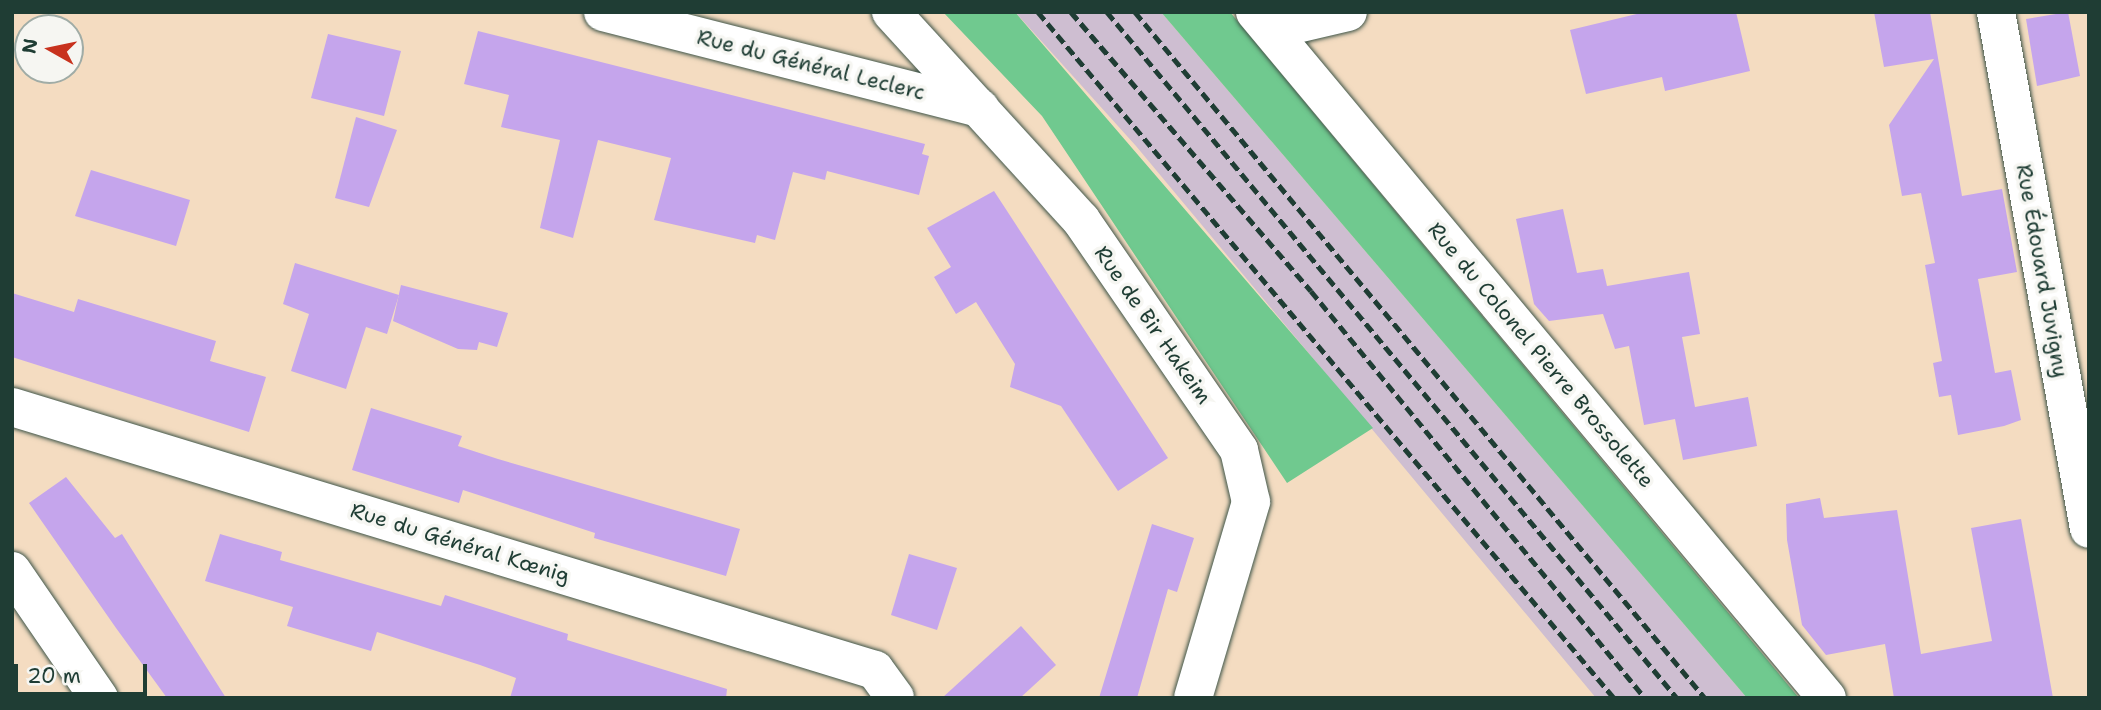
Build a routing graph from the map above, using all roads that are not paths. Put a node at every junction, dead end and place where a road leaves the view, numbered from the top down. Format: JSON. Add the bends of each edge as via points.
{"nodes":[{"id":1,"x":603,"y":12,"type":"edge"},
{"id":2,"x":891,"y":12,"type":"edge"},
{"id":3,"x":1348,"y":12,"type":"edge"},
{"id":4,"x":1996,"y":12,"type":"edge"},
{"id":5,"x":1263,"y":21,"type":"edge"},
{"id":6,"x":980,"y":108,"type":"junction"},
{"id":7,"x":12,"y":407,"type":"edge"},
{"id":8,"x":2089,"y":529,"type":"edge"},
{"id":9,"x":12,"y":571,"type":"edge"},
{"id":10,"x":99,"y":698,"type":"edge"},
{"id":11,"x":895,"y":698,"type":"edge"},
{"id":12,"x":1193,"y":698,"type":"edge"},
{"id":13,"x":1827,"y":698,"type":"edge"}],
"edges":[{"from":1,"to":6,"type":"street","name":"Rue du Général Leclerc"},
{"from":2,"to":6,"type":"street","name":"Rue de Bir Hakeim"},
{"from":3,"to":5,"type":"street"},
{"from":4,"to":8,"type":"street","name":"Rue Édouard Juvigny"},
{"from":5,"to":13,"type":"street","name":"Rue du Colonel Pierre Brossolette"},
{"from":6,"to":12,"type":"street","name":"Rue de Bir Hakeim","via":[[1081,220],[1239,450],[1251,502]]},
{"from":7,"to":11,"type":"street","name":"Rue du Général Kœnig","via":[[875,670]]},
{"from":9,"to":10,"type":"street"}]}
